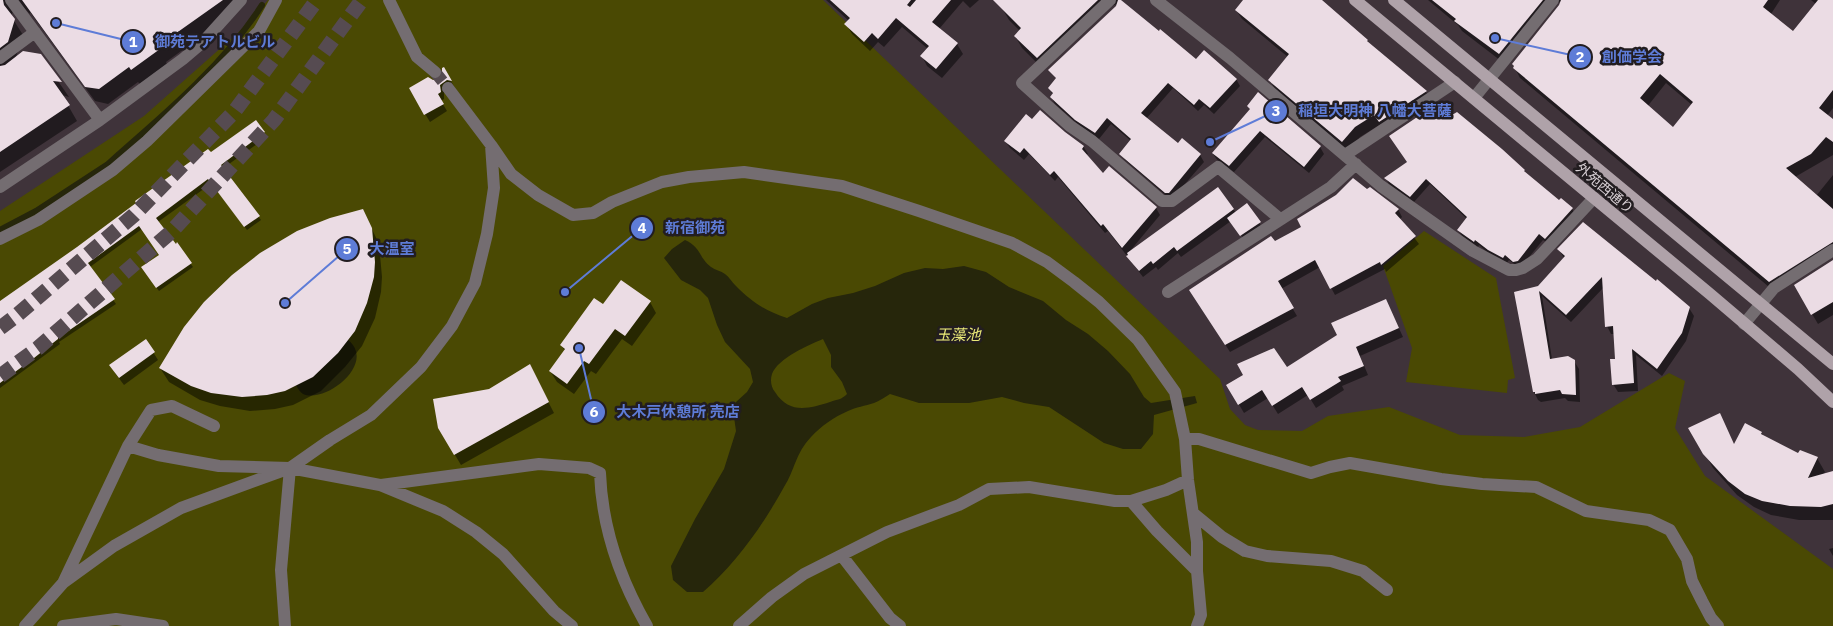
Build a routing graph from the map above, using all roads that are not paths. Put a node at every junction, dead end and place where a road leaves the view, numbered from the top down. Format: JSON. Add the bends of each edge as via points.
{"nodes":[{"id":1,"x":12,"y":0,"type":"edge"},
{"id":2,"x":241,"y":0,"type":"edge"},
{"id":3,"x":276,"y":0,"type":"edge"},
{"id":4,"x":389,"y":0,"type":"edge"},
{"id":5,"x":1110,"y":0,"type":"edge"},
{"id":6,"x":1156,"y":0,"type":"edge"},
{"id":7,"x":1355,"y":0,"type":"edge"},
{"id":8,"x":1394,"y":0,"type":"edge"},
{"id":9,"x":1553,"y":0,"type":"edge"},
{"id":10,"x":35,"y":32,"type":"junction"},
{"id":11,"x":0,"y":58,"type":"edge"},
{"id":12,"x":436,"y":72,"type":"tunnel mouth"},
{"id":13,"x":1490,"y":79,"type":"junction"},
{"id":14,"x":1455,"y":82,"type":"junction"},
{"id":15,"x":448,"y":88,"type":"tunnel mouth"},
{"id":16,"x":1474,"y":98,"type":"junction"},
{"id":17,"x":100,"y":120,"type":"junction"},
{"id":18,"x":491,"y":145,"type":"junction"},
{"id":19,"x":1345,"y":155,"type":"junction"},
{"id":20,"x":1356,"y":164,"type":"junction"},
{"id":21,"x":0,"y":187,"type":"edge"},
{"id":22,"x":1594,"y":198,"type":"junction"},
{"id":23,"x":1280,"y":219,"type":"junction"},
{"id":24,"x":0,"y":239,"type":"edge"},
{"id":25,"x":1833,"y":250,"type":"edge"},
{"id":26,"x":1168,"y":292,"type":"dead end"},
{"id":27,"x":1761,"y":304,"type":"junction"},
{"id":28,"x":1744,"y":324,"type":"junction"},
{"id":29,"x":1833,"y":364,"type":"edge"},
{"id":30,"x":1833,"y":402,"type":"edge"},
{"id":31,"x":214,"y":426,"type":"dead end"},
{"id":32,"x":1186,"y":439,"type":"junction"},
{"id":33,"x":128,"y":446,"type":"junction"},
{"id":34,"x":290,"y":468,"type":"junction"},
{"id":35,"x":1188,"y":480,"type":"junction"},
{"id":36,"x":380,"y":485,"type":"junction"},
{"id":37,"x":1131,"y":501,"type":"junction"},
{"id":38,"x":1194,"y":514,"type":"junction"},
{"id":39,"x":842,"y":556,"type":"junction"},
{"id":40,"x":1197,"y":571,"type":"junction"},
{"id":41,"x":63,"y":584,"type":"junction"},
{"id":42,"x":1387,"y":590,"type":"dead end"},
{"id":43,"x":25,"y":626,"type":"edge"},
{"id":44,"x":63,"y":626,"type":"edge"},
{"id":45,"x":163,"y":626,"type":"edge"},
{"id":46,"x":286,"y":626,"type":"edge"},
{"id":47,"x":572,"y":626,"type":"edge"},
{"id":48,"x":647,"y":626,"type":"edge"},
{"id":49,"x":739,"y":626,"type":"edge"},
{"id":50,"x":900,"y":626,"type":"edge"},
{"id":51,"x":1197,"y":626,"type":"edge"},
{"id":52,"x":1718,"y":626,"type":"edge"}],
"edges":[{"from":1,"to":10,"type":"street"},
{"from":2,"to":17,"type":"street","via":[[196,48]]},
{"from":3,"to":24,"type":"street","via":[[259,31],[147,141],[113,170],[38,220]]},
{"from":4,"to":12,"type":"street","via":[[417,57]]},
{"from":5,"to":23,"type":"street","via":[[1022,83],[1162,201],[1172,201],[1218,168]]},
{"from":6,"to":19,"type":"street"},
{"from":7,"to":14,"type":"main road","name":"外苑西通り"},
{"from":8,"to":13,"type":"main road","name":"外苑西通り"},
{"from":9,"to":13,"type":"street"},
{"from":10,"to":11,"type":"street"},
{"from":10,"to":17,"type":"street"},
{"from":13,"to":16,"type":"street"},
{"from":13,"to":27,"type":"main road","name":"外苑西通り"},
{"from":14,"to":16,"type":"main road","name":"外苑西通り"},
{"from":14,"to":19,"type":"street"},
{"from":15,"to":18,"type":"street"},
{"from":16,"to":22,"type":"main road","name":"外苑西通り"},
{"from":17,"to":21,"type":"street"},
{"from":18,"to":32,"type":"street","via":[[511,174],[574,216],[593,213],[662,182],[744,172],[842,186],[1012,244],[1047,262],[1074,282],[1138,340],[1175,392]]},
{"from":18,"to":34,"type":"street","via":[[494,188],[487,234],[475,282],[452,326],[421,367],[371,415]]},
{"from":19,"to":20,"type":"street"},
{"from":20,"to":22,"type":"street","via":[[1443,230],[1509,270],[1523,268],[1537,259]]},
{"from":20,"to":23,"type":"street","via":[[1330,187]]},
{"from":22,"to":28,"type":"main road","name":"外苑西通り"},
{"from":23,"to":26,"type":"street"},
{"from":25,"to":27,"type":"street","via":[[1774,288]]},
{"from":27,"to":28,"type":"street"},
{"from":27,"to":29,"type":"main road","name":"外苑西通り"},
{"from":28,"to":30,"type":"main road","name":"外苑西通り"},
{"from":31,"to":33,"type":"street","via":[[172,406],[151,410]]},
{"from":32,"to":35,"type":"street"},
{"from":32,"to":52,"type":"street","via":[[1198,439],[1311,473],[1350,463],[1440,479],[1536,487],[1586,511],[1649,520],[1670,530],[1687,559],[1702,601]]},
{"from":33,"to":34,"type":"street","via":[[219,466]]},
{"from":33,"to":41,"type":"street"},
{"from":34,"to":36,"type":"street"},
{"from":34,"to":41,"type":"street","via":[[181,508],[114,546]]},
{"from":34,"to":46,"type":"street","via":[[280,570]]},
{"from":35,"to":37,"type":"street"},
{"from":35,"to":38,"type":"street"},
{"from":36,"to":47,"type":"street","via":[[443,511],[476,532],[503,554],[554,611]]},
{"from":36,"to":48,"type":"street","via":[[539,464],[589,468],[600,474],[608,534],[621,575]]},
{"from":37,"to":39,"type":"street","via":[[1029,487],[989,488],[959,505],[887,532]]},
{"from":37,"to":40,"type":"street"},
{"from":38,"to":40,"type":"street"},
{"from":38,"to":42,"type":"street","via":[[1244,551],[1331,561],[1363,571]]},
{"from":39,"to":49,"type":"street","via":[[804,574],[772,596]]},
{"from":39,"to":50,"type":"street","via":[[890,618]]},
{"from":40,"to":51,"type":"street","via":[[1201,615]]},
{"from":41,"to":43,"type":"street"},
{"from":44,"to":45,"type":"street","via":[[116,619]]}]}
